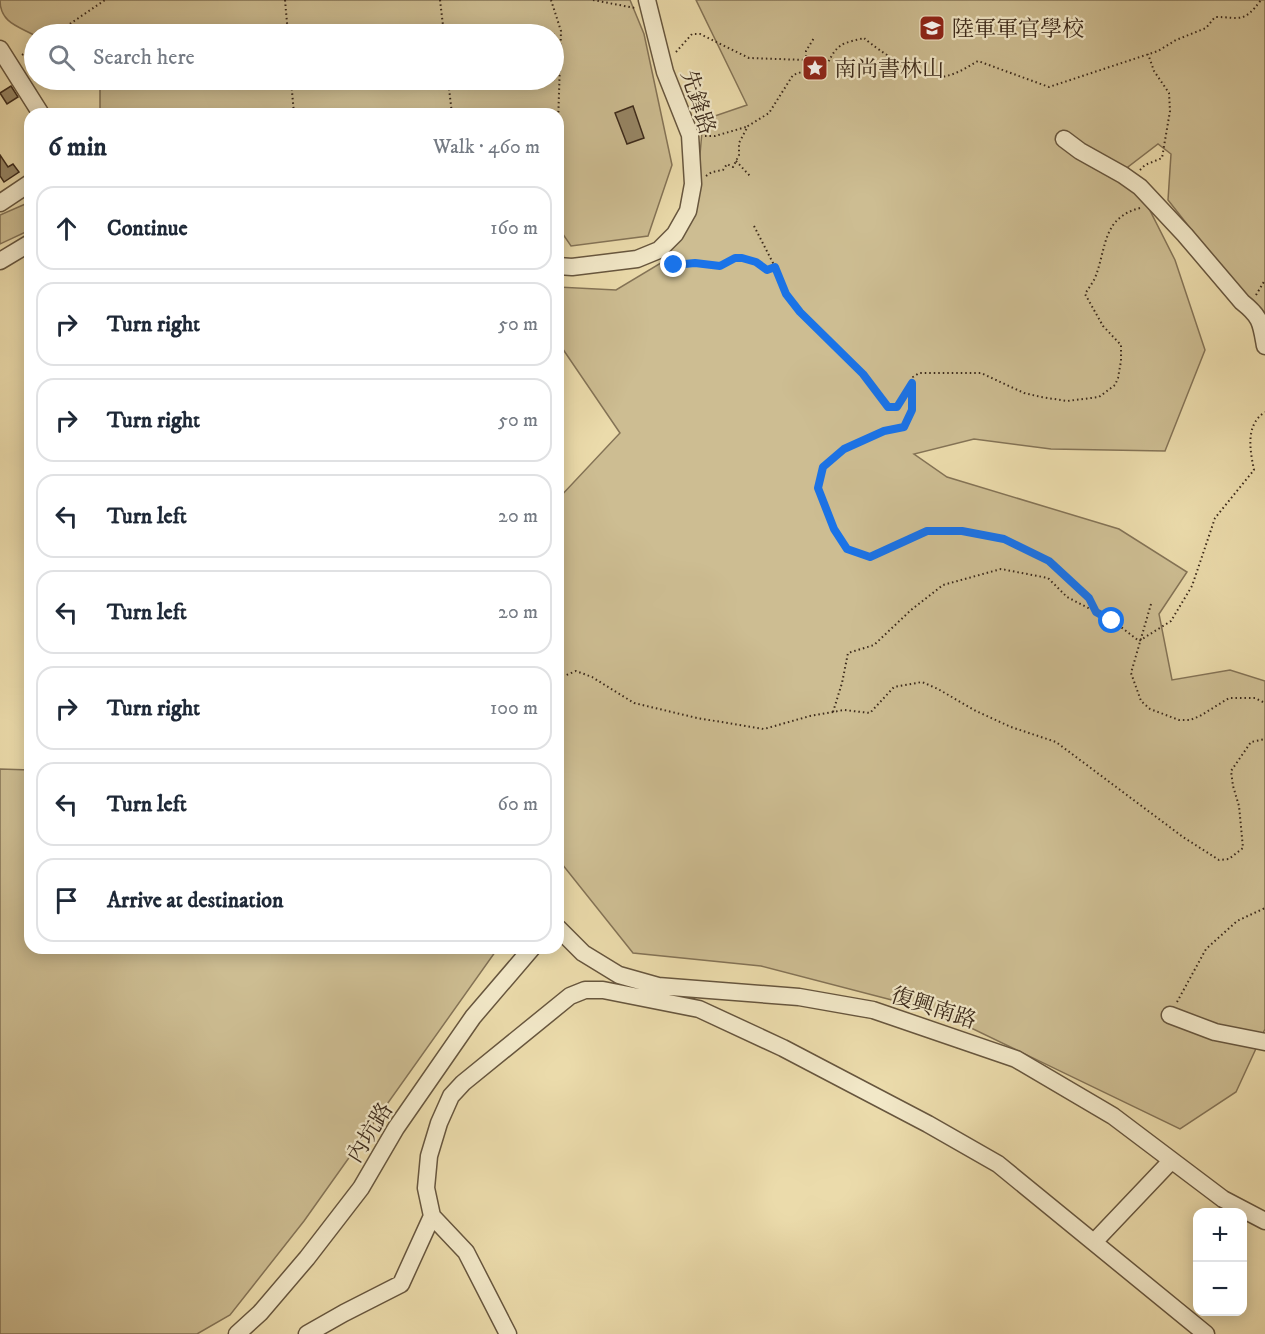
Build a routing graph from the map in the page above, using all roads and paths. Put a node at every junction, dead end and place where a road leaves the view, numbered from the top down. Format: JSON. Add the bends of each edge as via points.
{"nodes":[{"id":1,"x":105,"y":0,"type":"edge"},
{"id":2,"x":285,"y":0,"type":"edge"},
{"id":3,"x":440,"y":0,"type":"edge"},
{"id":4,"x":551,"y":0,"type":"edge"},
{"id":5,"x":593,"y":0,"type":"edge"},
{"id":6,"x":1261,"y":0,"type":"edge"},
{"id":7,"x":648,"y":2,"type":"edge"},
{"id":8,"x":70,"y":24,"type":"edge"},
{"id":9,"x":287,"y":24,"type":"edge"},
{"id":10,"x":443,"y":24,"type":"edge"},
{"id":11,"x":559,"y":24,"type":"edge"},
{"id":12,"x":814,"y":38,"type":"dead end"},
{"id":13,"x":0,"y":49,"type":"edge"},
{"id":14,"x":1148,"y":54,"type":"junction"},
{"id":15,"x":806,"y":60,"type":"junction"},
{"id":16,"x":807,"y":70,"type":"junction"},
{"id":17,"x":665,"y":72,"type":"junction"},
{"id":18,"x":24,"y":86,"type":"edge"},
{"id":19,"x":26,"y":90,"type":"edge"},
{"id":20,"x":292,"y":90,"type":"edge"},
{"id":21,"x":449,"y":90,"type":"edge"},
{"id":22,"x":559,"y":90,"type":"edge"},
{"id":23,"x":38,"y":108,"type":"edge"},
{"id":24,"x":293,"y":108,"type":"edge"},
{"id":25,"x":451,"y":108,"type":"edge"},
{"id":26,"x":559,"y":108,"type":"edge"},
{"id":27,"x":748,"y":126,"type":"junction"},
{"id":28,"x":690,"y":135,"type":"junction"},
{"id":29,"x":1064,"y":139,"type":"dead end"},
{"id":30,"x":736,"y":161,"type":"junction"},
{"id":31,"x":751,"y":177,"type":"dead end"},
{"id":32,"x":693,"y":184,"type":"junction"},
{"id":33,"x":24,"y":187,"type":"edge"},
{"id":34,"x":1140,"y":187,"type":"junction"},
{"id":35,"x":1153,"y":200,"type":"junction"},
{"id":36,"x":0,"y":203,"type":"edge"},
{"id":37,"x":754,"y":226,"type":"dead end"},
{"id":38,"x":24,"y":247,"type":"edge"},
{"id":39,"x":659,"y":250,"type":"junction"},
{"id":40,"x":0,"y":261,"type":"edge"},
{"id":41,"x":564,"y":266,"type":"edge"},
{"id":42,"x":775,"y":267,"type":"junction"},
{"id":43,"x":1265,"y":346,"type":"edge"},
{"id":44,"x":912,"y":383,"type":"junction"},
{"id":45,"x":1265,"y":412,"type":"edge"},
{"id":46,"x":1150,"y":604,"type":"dead end"},
{"id":47,"x":1096,"y":612,"type":"junction"},
{"id":48,"x":1139,"y":641,"type":"junction"},
{"id":49,"x":564,"y":676,"type":"edge"},
{"id":50,"x":1265,"y":703,"type":"edge"},
{"id":51,"x":833,"y":712,"type":"junction"},
{"id":52,"x":1265,"y":739,"type":"edge"},
{"id":53,"x":1265,"y":908,"type":"edge"},
{"id":54,"x":564,"y":934,"type":"edge"},
{"id":55,"x":527,"y":954,"type":"edge"},
{"id":56,"x":1170,"y":1016,"type":"joint"},
{"id":57,"x":1265,"y":1042,"type":"edge"},
{"id":58,"x":1171,"y":1161,"type":"junction"},
{"id":59,"x":432,"y":1216,"type":"junction"},
{"id":60,"x":1265,"y":1221,"type":"edge"},
{"id":61,"x":1095,"y":1241,"type":"junction"},
{"id":62,"x":237,"y":1334,"type":"edge"},
{"id":63,"x":308,"y":1334,"type":"edge"},
{"id":64,"x":508,"y":1334,"type":"edge"},
{"id":65,"x":1206,"y":1334,"type":"edge"}],
"edges":[{"from":1,"to":8,"type":"path"},
{"from":2,"to":9,"type":"path"},
{"from":3,"to":10,"type":"path"},
{"from":4,"to":11,"type":"path"},
{"from":5,"to":7,"type":"path","via":[[634,8]]},
{"from":6,"to":14,"type":"path","via":[[1252,13],[1236,19],[1215,17],[1206,28]]},
{"from":7,"to":17,"type":"street","name":"先鋒路"},
{"from":12,"to":15,"type":"path","via":[[806,51]]},
{"from":13,"to":18,"type":"street"},
{"from":14,"to":16,"type":"path","via":[[1048,87],[978,61],[958,72],[936,77],[879,51],[864,38],[840,46],[820,69],[810,69],[809,74]]},
{"from":14,"to":34,"type":"path","via":[[1169,93],[1170,111],[1162,158],[1145,165],[1135,175]]},
{"from":15,"to":16,"type":"path"},
{"from":15,"to":17,"type":"path","via":[[749,58],[700,34],[692,34],[674,54]]},
{"from":16,"to":27,"type":"path","via":[[793,75],[769,113]]},
{"from":17,"to":28,"type":"street","name":"先鋒路"},
{"from":19,"to":23,"type":"street"},
{"from":20,"to":24,"type":"path"},
{"from":21,"to":25,"type":"path"},
{"from":22,"to":26,"type":"path"},
{"from":27,"to":28,"type":"path","via":[[716,136]]},
{"from":27,"to":30,"type":"path"},
{"from":28,"to":32,"type":"street","name":"先鋒路"},
{"from":29,"to":34,"type":"street"},
{"from":30,"to":31,"type":"path"},
{"from":30,"to":32,"type":"path","via":[[733,167],[727,164],[723,170]]},
{"from":32,"to":39,"type":"street","name":"先鋒路","via":[[688,212],[675,234]]},
{"from":33,"to":36,"type":"street"},
{"from":34,"to":35,"type":"street"},
{"from":35,"to":43,"type":"street","via":[[1242,302],[1256,312]]},
{"from":35,"to":44,"type":"path","via":[[1145,207],[1128,211],[1112,225],[1085,294],[1103,326],[1120,345],[1118,378],[1104,394],[1067,400],[1041,397],[981,373],[919,374]]},
{"from":37,"to":42,"type":"path"},
{"from":38,"to":40,"type":"street"},
{"from":39,"to":41,"type":"street","name":"先鋒路","via":[[637,259]]},
{"from":39,"to":42,"type":"path","via":[[674,265],[720,266],[742,258],[767,270]]},
{"from":42,"to":44,"type":"path","via":[[786,294],[800,312],[863,374],[888,407],[897,407]]},
{"from":44,"to":47,"type":"path","via":[[912,410],[904,427],[884,431],[844,449],[823,467],[818,488],[834,529],[847,549],[870,557],[927,531],[962,531],[1004,539],[1049,561],[1089,598]]},
{"from":45,"to":48,"type":"path","via":[[1258,416],[1250,433],[1254,470],[1215,518],[1192,586],[1171,621]]},
{"from":46,"to":48,"type":"path"},
{"from":47,"to":48,"type":"path"},
{"from":47,"to":51,"type":"path","via":[[1067,597],[1048,578],[1001,569],[942,585],[874,645],[848,653]]},
{"from":48,"to":50,"type":"path","via":[[1131,673],[1141,701],[1150,709],[1190,720],[1229,698],[1255,698]]},
{"from":49,"to":51,"type":"path","via":[[576,671],[592,677],[634,703],[764,729]]},
{"from":51,"to":52,"type":"path","via":[[870,713],[894,687],[922,682],[1011,727],[1056,742],[1219,860],[1229,859],[1243,848],[1232,771],[1251,742]]},
{"from":53,"to":56,"type":"path","via":[[1237,921],[1206,949]]},
{"from":54,"to":58,"type":"street","name":"復興南路","via":[[583,952],[629,978],[667,987],[799,997],[873,1010],[1016,1059],[1113,1116]]},
{"from":55,"to":62,"type":"street","name":"內坑路","via":[[473,1017],[396,1128],[361,1188],[287,1282]]},
{"from":56,"to":57,"type":"street","via":[[1215,1032]]},
{"from":58,"to":60,"type":"street","name":"復興南路","via":[[1223,1199]]},
{"from":58,"to":61,"type":"street"},
{"from":59,"to":61,"type":"street","via":[[426,1188],[429,1156],[452,1096],[570,996],[585,990],[603,990],[699,1009],[783,1048],[998,1164]]},
{"from":59,"to":63,"type":"street","via":[[401,1284]]},
{"from":59,"to":64,"type":"street","via":[[466,1252]]},
{"from":61,"to":65,"type":"street"}]}
